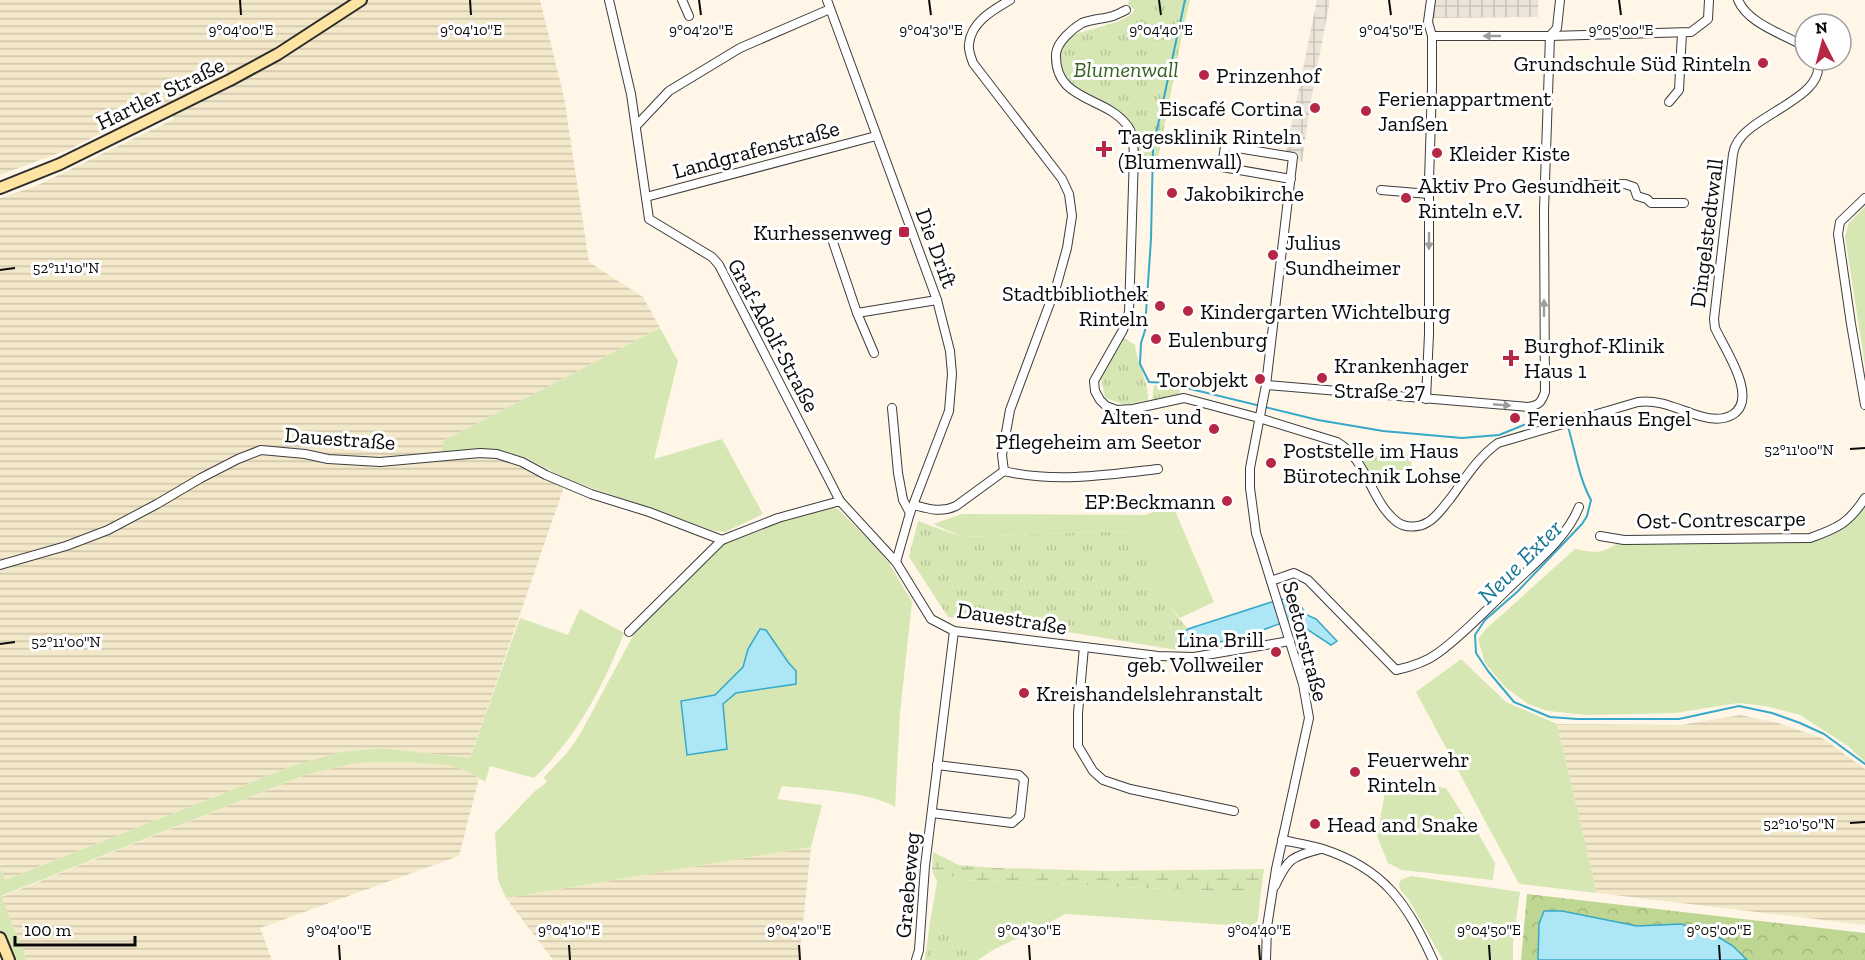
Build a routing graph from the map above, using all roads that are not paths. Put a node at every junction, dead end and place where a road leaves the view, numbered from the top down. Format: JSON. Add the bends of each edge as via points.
{"nodes":[{"id":1,"x":361,"y":0,"type":"edge"},
{"id":2,"x":609,"y":0,"type":"edge"},
{"id":3,"x":682,"y":0,"type":"edge"},
{"id":4,"x":826,"y":0,"type":"edge"},
{"id":5,"x":1010,"y":0,"type":"edge"},
{"id":6,"x":1431,"y":0,"type":"edge"},
{"id":7,"x":1560,"y":0,"type":"edge"},
{"id":8,"x":1709,"y":0,"type":"edge"},
{"id":9,"x":1738,"y":0,"type":"edge"},
{"id":10,"x":830,"y":9,"type":"junction"},
{"id":11,"x":1126,"y":10,"type":"dead end"},
{"id":12,"x":689,"y":16,"type":"dead end"},
{"id":13,"x":1682,"y":33,"type":"junction"},
{"id":14,"x":1432,"y":36,"type":"junction"},
{"id":15,"x":1550,"y":36,"type":"junction"},
{"id":16,"x":1793,"y":40,"type":"edge"},
{"id":17,"x":1819,"y":72,"type":"edge"},
{"id":18,"x":1669,"y":102,"type":"dead end"},
{"id":19,"x":636,"y":126,"type":"junction"},
{"id":20,"x":876,"y":136,"type":"junction"},
{"id":21,"x":1291,"y":179,"type":"junction"},
{"id":22,"x":1545,"y":187,"type":"junction"},
{"id":23,"x":0,"y":188,"type":"edge"},
{"id":24,"x":1381,"y":190,"type":"dead end"},
{"id":25,"x":1429,"y":194,"type":"junction"},
{"id":26,"x":646,"y":197,"type":"junction"},
{"id":27,"x":1865,"y":198,"type":"edge"},
{"id":28,"x":1684,"y":203,"type":"dead end"},
{"id":29,"x":832,"y":239,"type":"dead end"},
{"id":30,"x":937,"y":300,"type":"junction"},
{"id":31,"x":857,"y":314,"type":"junction"},
{"id":32,"x":874,"y":354,"type":"dead end"},
{"id":33,"x":1266,"y":385,"type":"junction"},
{"id":34,"x":1426,"y":399,"type":"junction"},
{"id":35,"x":1865,"y":405,"type":"edge"},
{"id":36,"x":892,"y":408,"type":"dead end"},
{"id":37,"x":1261,"y":410,"type":"junction"},
{"id":38,"x":1158,"y":469,"type":"dead end"},
{"id":39,"x":1004,"y":471,"type":"junction"},
{"id":40,"x":1865,"y":498,"type":"edge"},
{"id":41,"x":840,"y":501,"type":"junction"},
{"id":42,"x":1579,"y":507,"type":"dead end"},
{"id":43,"x":912,"y":509,"type":"junction"},
{"id":44,"x":1600,"y":536,"type":"dead end"},
{"id":45,"x":722,"y":540,"type":"junction"},
{"id":46,"x":896,"y":562,"type":"junction"},
{"id":47,"x":0,"y":565,"type":"edge"},
{"id":48,"x":1271,"y":581,"type":"junction"},
{"id":49,"x":954,"y":631,"type":"junction"},
{"id":50,"x":629,"y":632,"type":"dead end"},
{"id":51,"x":1289,"y":637,"type":"junction"},
{"id":52,"x":1084,"y":647,"type":"junction"},
{"id":53,"x":937,"y":765,"type":"junction"},
{"id":54,"x":1234,"y":811,"type":"dead end"},
{"id":55,"x":932,"y":813,"type":"junction"},
{"id":56,"x":1282,"y":840,"type":"junction"},
{"id":57,"x":1322,"y":848,"type":"junction"},
{"id":58,"x":1271,"y":894,"type":"junction"},
{"id":59,"x":0,"y":938,"type":"edge"},
{"id":60,"x":9,"y":960,"type":"edge"},
{"id":61,"x":916,"y":960,"type":"edge"},
{"id":62,"x":1266,"y":960,"type":"edge"},
{"id":63,"x":1433,"y":960,"type":"edge"}],
"edges":[{"from":1,"to":23,"type":"main road","name":"Hartler Straße","via":[[230,80],[60,164]]},
{"from":2,"to":19,"type":"street","name":"Graf-Adolf-Straße"},
{"from":3,"to":12,"type":"street"},
{"from":4,"to":10,"type":"street","name":"Die Drift"},
{"from":5,"to":39,"type":"street","via":[[987,14],[972,32],[969,46],[973,63],[1062,179],[1072,216],[1057,284],[1010,410],[1002,455]]},
{"from":6,"to":14,"type":"street","via":[[1428,22]]},
{"from":7,"to":15,"type":"street","via":[[1557,28]]},
{"from":8,"to":13,"type":"street","via":[[1708,19]]},
{"from":9,"to":16,"type":"street","via":[[1752,18]]},
{"from":10,"to":19,"type":"street","via":[[740,48],[669,91]]},
{"from":10,"to":20,"type":"street","name":"Die Drift"},
{"from":11,"to":37,"type":"street","name":"Dingelstedtwall","via":[[1083,23],[1057,49],[1056,63],[1066,85],[1116,115],[1132,133],[1129,312],[1124,330],[1094,381],[1095,391],[1106,406],[1117,410],[1184,398]]},
{"from":13,"to":15,"type":"street"},
{"from":13,"to":18,"type":"street","via":[[1679,90]]},
{"from":15,"to":14,"type":"street","one_way":true},
{"from":14,"to":25,"type":"street"},
{"from":15,"to":22,"type":"street"},
{"from":17,"to":37,"type":"street","name":"Dingelstedtwall","via":[[1808,89],[1742,136],[1733,154],[1714,319],[1741,381],[1743,398],[1733,414],[1712,418],[1659,401],[1638,402],[1498,443],[1438,514],[1428,523],[1406,527],[1389,514],[1346,448]]},
{"from":19,"to":26,"type":"street","name":"Graf-Adolf-Straße"},
{"from":20,"to":26,"type":"street","name":"Landgrafenstraße"},
{"from":20,"to":30,"type":"street","name":"Die Drift"},
{"from":21,"to":21,"type":"street","via":[[1293,157],[1226,146],[1222,167]]},
{"from":21,"to":33,"type":"street","name":"Seetorstraße"},
{"from":22,"to":28,"type":"street","via":[[1625,184],[1651,203]]},
{"from":34,"to":22,"type":"street","one_way":true,"via":[[1528,407],[1541,402],[1545,392]]},
{"from":24,"to":25,"type":"street"},
{"from":25,"to":34,"type":"street","one_way":true},
{"from":26,"to":41,"type":"street","name":"Graf-Adolf-Straße","via":[[649,219],[719,265]]},
{"from":27,"to":35,"type":"street","via":[[1840,222],[1838,234]]},
{"from":29,"to":31,"type":"street"},
{"from":30,"to":31,"type":"street"},
{"from":30,"to":43,"type":"street","name":"Die Drift","via":[[950,351],[949,411]]},
{"from":31,"to":32,"type":"street"},
{"from":33,"to":34,"type":"street"},
{"from":33,"to":37,"type":"street","name":"Seetorstraße"},
{"from":36,"to":43,"type":"street","via":[[903,500]]},
{"from":37,"to":48,"type":"street","name":"Seetorstraße","via":[[1250,468],[1251,502]]},
{"from":38,"to":39,"type":"street","via":[[1064,477]]},
{"from":39,"to":43,"type":"street","via":[[947,510]]},
{"from":40,"to":44,"type":"street","name":"Ost-Contrescarpe","via":[[1854,514],[1833,530],[1810,538],[1624,540]]},
{"from":41,"to":45,"type":"street","via":[[778,518]]},
{"from":41,"to":46,"type":"street","name":"Dauestraße"},
{"from":42,"to":48,"type":"street","via":[[1574,521],[1552,546],[1469,627],[1437,654],[1408,668],[1396,670],[1308,580],[1294,573]]},
{"from":43,"to":46,"type":"street","name":"Die Drift"},
{"from":45,"to":47,"type":"street","name":"Dauestraße","via":[[591,494],[497,454],[380,462],[261,450],[108,530]]},
{"from":45,"to":50,"type":"street"},
{"from":46,"to":49,"type":"street","name":"Dauestraße","via":[[931,619]]},
{"from":48,"to":51,"type":"street","name":"Seetorstraße"},
{"from":49,"to":52,"type":"street","name":"Dauestraße"},
{"from":49,"to":53,"type":"street","name":"Graebeweg"},
{"from":51,"to":52,"type":"street","name":"Dauestraße","via":[[1194,657]]},
{"from":51,"to":56,"type":"street","name":"Seetorstraße","via":[[1309,718]]},
{"from":52,"to":54,"type":"street","via":[[1078,746],[1093,771],[1103,780],[1130,789]]},
{"from":53,"to":55,"type":"street","name":"Graebeweg"},
{"from":53,"to":55,"type":"street","name":"Graebeweg","via":[[1019,775],[1024,780],[1022,804],[1020,816],[1012,823]]},
{"from":55,"to":61,"type":"street","name":"Graebeweg"},
{"from":56,"to":57,"type":"street"},
{"from":56,"to":58,"type":"street","name":"Seetorstraße"},
{"from":57,"to":58,"type":"street","via":[[1292,858]]},
{"from":57,"to":63,"type":"street","via":[[1359,865],[1388,886],[1420,930]]},
{"from":58,"to":62,"type":"street","name":"Seetorstraße"},
{"from":59,"to":60,"type":"main road"}]}
